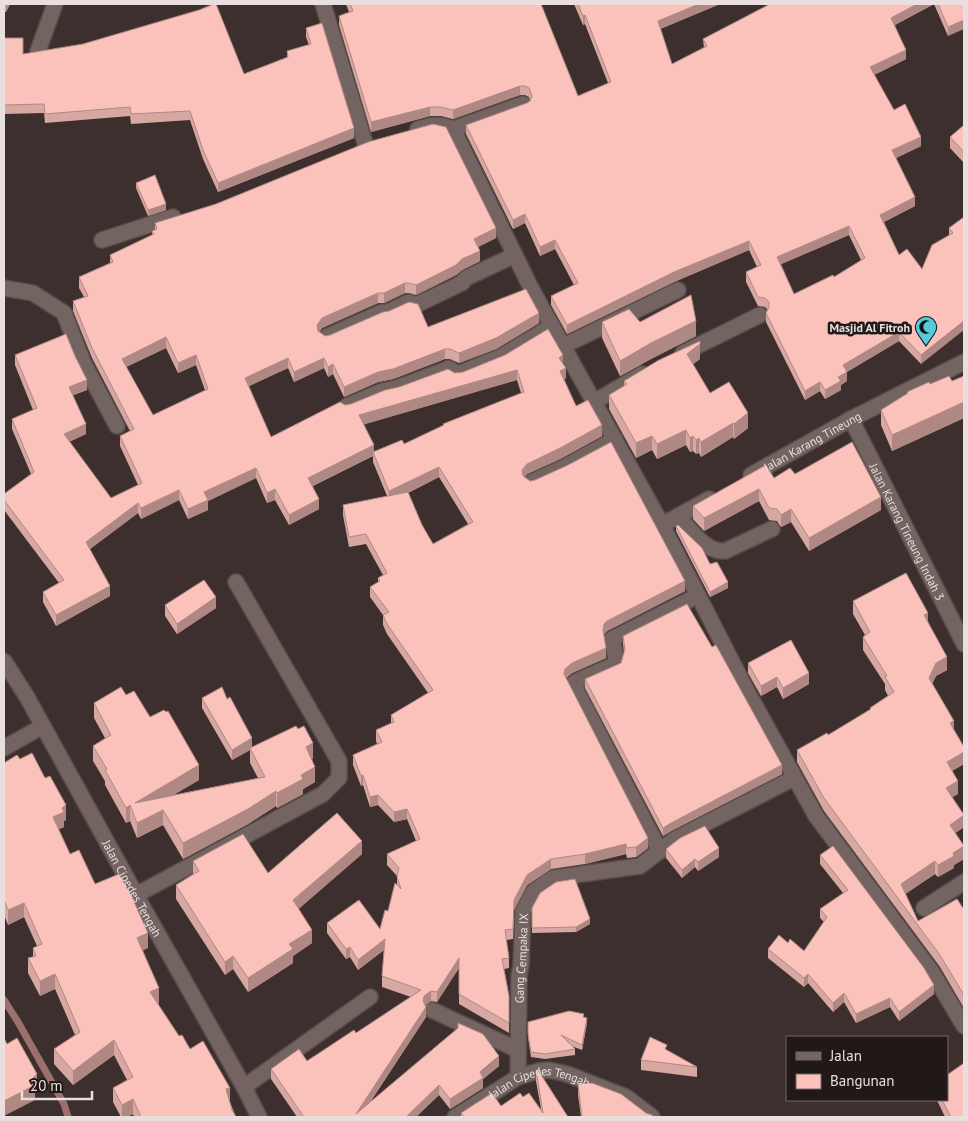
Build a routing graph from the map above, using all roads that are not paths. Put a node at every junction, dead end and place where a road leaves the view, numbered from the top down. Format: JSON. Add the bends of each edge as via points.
{"nodes":[{"id":1,"x":55,"y":4,"type":"edge"},
{"id":2,"x":323,"y":4,"type":"edge"},
{"id":3,"x":38,"y":51,"type":"edge"},
{"id":4,"x":523,"y":104,"type":"edge"},
{"id":5,"x":453,"y":129,"type":"junction"},
{"id":6,"x":403,"y":133,"type":"edge"},
{"id":7,"x":348,"y":150,"type":"edge"},
{"id":8,"x":185,"y":214,"type":"edge"},
{"id":9,"x":102,"y":240,"type":"dead end"},
{"id":10,"x":515,"y":255,"type":"junction"},
{"id":11,"x":4,"y":288,"type":"edge"},
{"id":12,"x":678,"y":290,"type":"dead end"},
{"id":13,"x":760,"y":315,"type":"dead end"},
{"id":14,"x":552,"y":326,"type":"junction"},
{"id":15,"x":326,"y":337,"type":"edge"},
{"id":16,"x":563,"y":346,"type":"junction"},
{"id":17,"x":673,"y":358,"type":"edge"},
{"id":18,"x":964,"y":362,"type":"edge"},
{"id":19,"x":655,"y":367,"type":"edge"},
{"id":20,"x":594,"y":402,"type":"junction"},
{"id":21,"x":347,"y":406,"type":"edge"},
{"id":22,"x":851,"y":419,"type":"junction"},
{"id":23,"x":117,"y":426,"type":"dead end"},
{"id":24,"x":615,"y":439,"type":"junction"},
{"id":25,"x":531,"y":482,"type":"edge"},
{"id":26,"x":737,"y":483,"type":"edge"},
{"id":27,"x":720,"y":493,"type":"edge"},
{"id":28,"x":678,"y":516,"type":"junction"},
{"id":29,"x":662,"y":525,"type":"junction"},
{"id":30,"x":772,"y":529,"type":"dead end"},
{"id":31,"x":236,"y":582,"type":"dead end"},
{"id":32,"x":697,"y":596,"type":"junction"},
{"id":33,"x":964,"y":644,"type":"edge"},
{"id":34,"x":4,"y":661,"type":"edge"},
{"id":35,"x":43,"y":726,"type":"junction"},
{"id":36,"x":4,"y":748,"type":"edge"},
{"id":37,"x":794,"y":778,"type":"junction"},
{"id":38,"x":660,"y":851,"type":"junction"},
{"id":39,"x":964,"y":882,"type":"edge"},
{"id":40,"x":136,"y":895,"type":"junction"},
{"id":41,"x":924,"y":908,"type":"dead end"},
{"id":42,"x":370,"y":997,"type":"dead end"},
{"id":43,"x":432,"y":1010,"type":"dead end"},
{"id":44,"x":964,"y":1026,"type":"edge"},
{"id":45,"x":518,"y":1050,"type":"junction"},
{"id":46,"x":518,"y":1077,"type":"junction"},
{"id":47,"x":244,"y":1087,"type":"junction"},
{"id":48,"x":259,"y":1117,"type":"edge"},
{"id":49,"x":455,"y":1117,"type":"edge"},
{"id":50,"x":652,"y":1117,"type":"edge"}],
"edges":[{"from":1,"to":3,"type":"street"},
{"from":2,"to":7,"type":"street","via":[[370,142]]},
{"from":4,"to":5,"type":"street"},
{"from":5,"to":6,"type":"street","via":[[432,125]]},
{"from":5,"to":10,"type":"street"},
{"from":8,"to":9,"type":"street"},
{"from":10,"to":14,"type":"street"},
{"from":10,"to":15,"type":"street","via":[[416,305],[409,302]]},
{"from":11,"to":23,"type":"street","via":[[33,293],[64,313],[83,362]]},
{"from":12,"to":16,"type":"street"},
{"from":13,"to":17,"type":"street"},
{"from":14,"to":16,"type":"street"},
{"from":14,"to":21,"type":"street","via":[[500,357],[460,373],[449,368]]},
{"from":16,"to":20,"type":"street"},
{"from":18,"to":22,"type":"street","name":"Jalan Karang Tineung"},
{"from":19,"to":20,"type":"street"},
{"from":20,"to":24,"type":"street"},
{"from":22,"to":26,"type":"street","name":"Jalan Karang Tineung"},
{"from":22,"to":33,"type":"street","name":"Jalan Karang Tineung Indah 3"},
{"from":24,"to":25,"type":"street"},
{"from":24,"to":29,"type":"street"},
{"from":27,"to":28,"type":"street"},
{"from":28,"to":29,"type":"street"},
{"from":28,"to":30,"type":"street","via":[[701,541],[719,552]]},
{"from":29,"to":32,"type":"street"},
{"from":31,"to":40,"type":"street","via":[[339,761],[339,778],[323,794]]},
{"from":32,"to":37,"type":"street"},
{"from":32,"to":38,"type":"street","via":[[612,640],[614,664],[573,684]]},
{"from":34,"to":35,"type":"street","name":"Jalan Cipedes Tengah"},
{"from":35,"to":36,"type":"street"},
{"from":35,"to":40,"type":"street","name":"Jalan Cipedes Tengah"},
{"from":37,"to":38,"type":"street","name":"Gang Cempaka IX","via":[[676,839]]},
{"from":37,"to":44,"type":"street","via":[[828,834],[927,964]]},
{"from":38,"to":45,"type":"street","name":"Gang Cempaka IX","via":[[640,866],[553,878],[533,892],[523,911]]},
{"from":39,"to":41,"type":"street"},
{"from":40,"to":47,"type":"street","name":"Jalan Cipedes Tengah"},
{"from":42,"to":47,"type":"street"},
{"from":43,"to":45,"type":"street"},
{"from":45,"to":46,"type":"street","name":"Gang Cempaka IX"},
{"from":46,"to":49,"type":"street","name":"Jalan Cipedes Tengah"},
{"from":46,"to":50,"type":"street","name":"Jalan Cipedes Tengah","via":[[538,1070],[567,1074],[626,1097]]},
{"from":47,"to":48,"type":"street","name":"Jalan Cipedes Tengah"}]}
